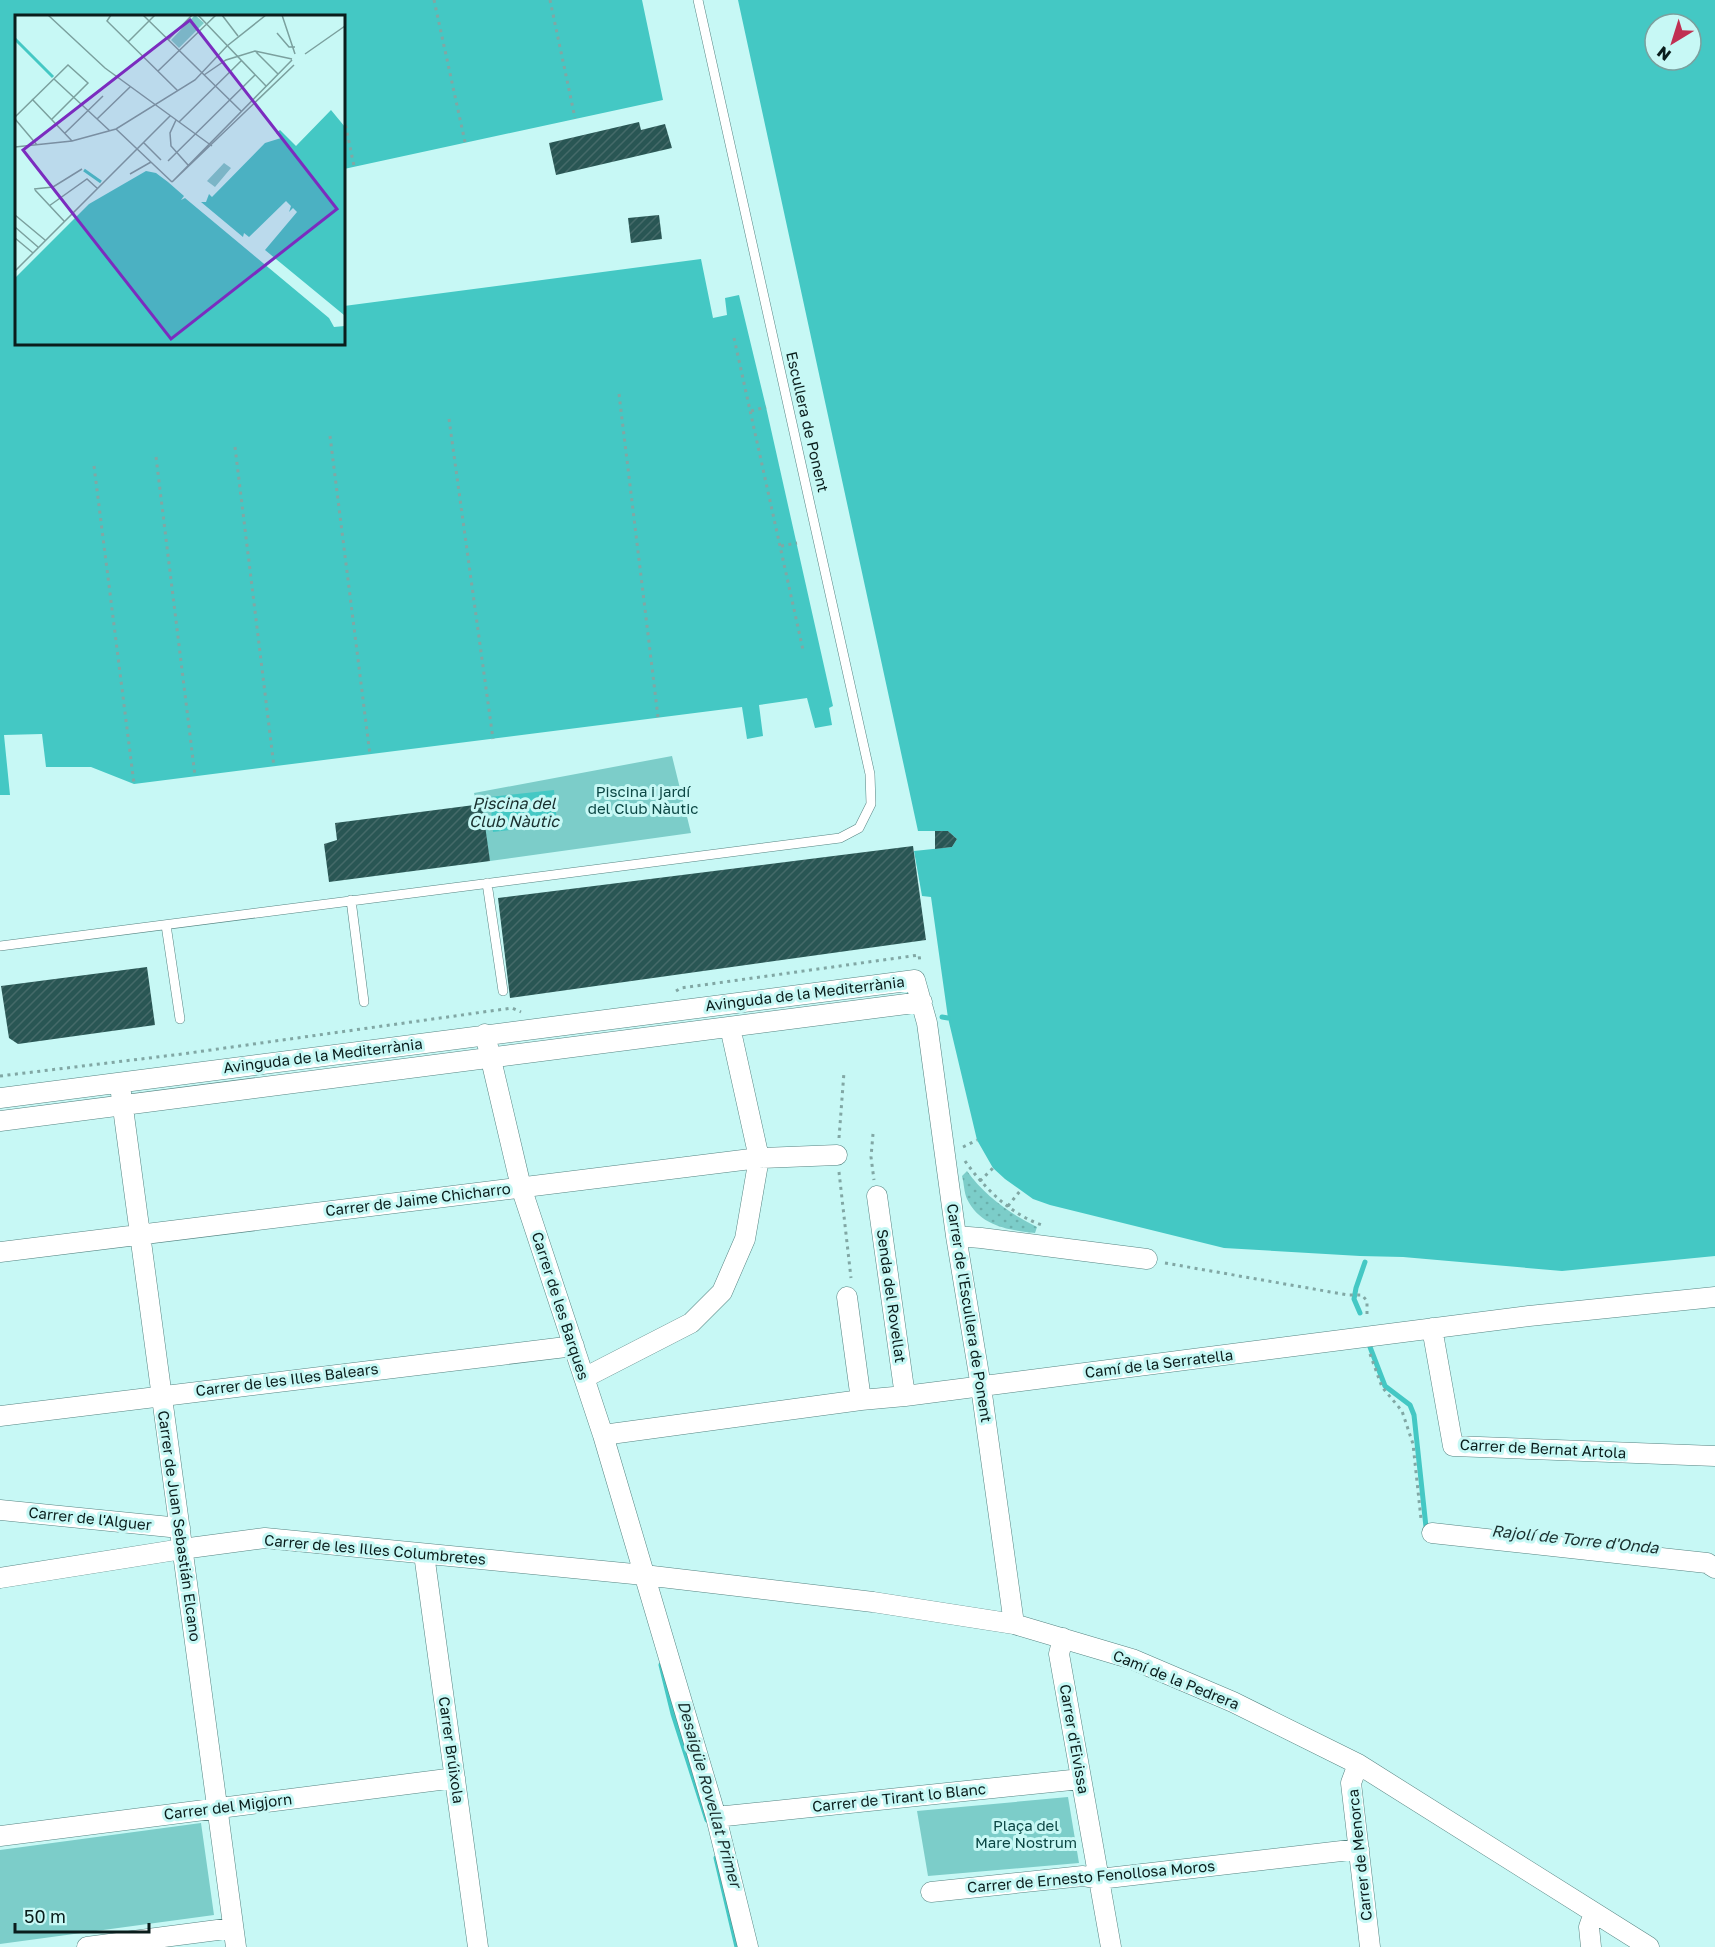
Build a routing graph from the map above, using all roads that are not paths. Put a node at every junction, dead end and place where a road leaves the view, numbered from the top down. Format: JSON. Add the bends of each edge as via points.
{"nodes":[{"id":1,"x":698,"y":0,"type":"edge"},
{"id":2,"x":487,"y":883,"type":"junction"},
{"id":3,"x":351,"y":900,"type":"junction"},
{"id":4,"x":166,"y":925,"type":"junction"},
{"id":5,"x":0,"y":946,"type":"edge"},
{"id":6,"x":503,"y":992,"type":"dead end"},
{"id":7,"x":364,"y":1002,"type":"dead end"},
{"id":8,"x":922,"y":1002,"type":"junction"},
{"id":9,"x":180,"y":1019,"type":"dead end"},
{"id":10,"x":730,"y":1027,"type":"junction"},
{"id":11,"x":485,"y":1034,"type":"junction"},
{"id":12,"x":490,"y":1056,"type":"junction"},
{"id":13,"x":120,"y":1083,"type":"junction"},
{"id":14,"x":0,"y":1098,"type":"edge"},
{"id":15,"x":123,"y":1105,"type":"junction"},
{"id":16,"x":0,"y":1121,"type":"edge"},
{"id":17,"x":837,"y":1155,"type":"road end"},
{"id":18,"x":759,"y":1158,"type":"junction"},
{"id":19,"x":521,"y":1187,"type":"junction"},
{"id":20,"x":877,"y":1196,"type":"road end"},
{"id":21,"x":140,"y":1235,"type":"junction"},
{"id":22,"x":956,"y":1236,"type":"junction"},
{"id":23,"x":0,"y":1252,"type":"edge"},
{"id":24,"x":1147,"y":1259,"type":"road end"},
{"id":25,"x":847,"y":1297,"type":"road end"},
{"id":26,"x":1715,"y":1297,"type":"edge"},
{"id":27,"x":1432,"y":1328,"type":"junction"},
{"id":28,"x":574,"y":1346,"type":"junction"},
{"id":29,"x":585,"y":1378,"type":"junction"},
{"id":30,"x":981,"y":1387,"type":"junction"},
{"id":31,"x":162,"y":1396,"type":"junction"},
{"id":32,"x":905,"y":1396,"type":"junction"},
{"id":33,"x":861,"y":1400,"type":"junction"},
{"id":34,"x":0,"y":1416,"type":"edge"},
{"id":35,"x":603,"y":1435,"type":"junction"},
{"id":36,"x":1715,"y":1456,"type":"edge"},
{"id":37,"x":0,"y":1510,"type":"edge"},
{"id":38,"x":180,"y":1528,"type":"junction"},
{"id":39,"x":1432,"y":1533,"type":"road end"},
{"id":40,"x":182,"y":1549,"type":"junction"},
{"id":41,"x":424,"y":1554,"type":"junction"},
{"id":42,"x":1715,"y":1568,"type":"edge"},
{"id":43,"x":644,"y":1575,"type":"junction"},
{"id":44,"x":0,"y":1578,"type":"edge"},
{"id":45,"x":1014,"y":1624,"type":"junction"},
{"id":46,"x":1063,"y":1638,"type":"junction"},
{"id":47,"x":1358,"y":1764,"type":"junction"},
{"id":48,"x":455,"y":1778,"type":"junction"},
{"id":49,"x":1081,"y":1779,"type":"junction"},
{"id":50,"x":217,"y":1808,"type":"junction"},
{"id":51,"x":716,"y":1817,"type":"junction"},
{"id":52,"x":0,"y":1836,"type":"edge"},
{"id":53,"x":1359,"y":1849,"type":"junction"},
{"id":54,"x":1099,"y":1879,"type":"junction"},
{"id":55,"x":931,"y":1892,"type":"dead end"},
{"id":56,"x":1594,"y":1913,"type":"junction"},
{"id":57,"x":235,"y":1937,"type":"edge"},
{"id":58,"x":87,"y":1947,"type":"edge"},
{"id":59,"x":478,"y":1947,"type":"edge"},
{"id":60,"x":748,"y":1947,"type":"edge"},
{"id":61,"x":1111,"y":1947,"type":"edge"},
{"id":62,"x":1370,"y":1947,"type":"edge"},
{"id":63,"x":1591,"y":1947,"type":"edge"},
{"id":64,"x":1649,"y":1947,"type":"edge"}],
"edges":[{"from":1,"to":2,"type":"lane","name":"Escullera de Ponent","via":[[870,774],[871,804],[859,828],[840,838]]},
{"from":2,"to":3,"type":"lane"},
{"from":2,"to":6,"type":"lane"},
{"from":3,"to":4,"type":"lane"},
{"from":3,"to":7,"type":"lane"},
{"from":4,"to":5,"type":"lane"},
{"from":4,"to":9,"type":"lane"},
{"from":8,"to":10,"type":"street","name":"Avinguda de la Mediterrània"},
{"from":8,"to":11,"type":"street","name":"Avinguda de la Mediterrània","via":[[915,980]]},
{"from":8,"to":22,"type":"street","name":"Carrer de l'Escullera de Ponent"},
{"from":10,"to":12,"type":"street","name":"Avinguda de la Mediterrània"},
{"from":10,"to":18,"type":"street"},
{"from":11,"to":12,"type":"street","name":"Carrer de les Barques"},
{"from":11,"to":13,"type":"street","name":"Avinguda de la Mediterrània"},
{"from":12,"to":15,"type":"street","name":"Avinguda de la Mediterrània"},
{"from":12,"to":19,"type":"street","name":"Carrer de les Barques"},
{"from":13,"to":14,"type":"street","name":"Avinguda de la Mediterrània"},
{"from":13,"to":15,"type":"street","name":"Carrer de Juan Sebastián Elcano"},
{"from":15,"to":16,"type":"street","name":"Avinguda de la Mediterrània"},
{"from":15,"to":21,"type":"street","name":"Carrer de Juan Sebastián Elcano"},
{"from":17,"to":18,"type":"street","name":"Carrer de Jaime Chicharro"},
{"from":18,"to":19,"type":"street","name":"Carrer de Jaime Chicharro"},
{"from":18,"to":29,"type":"street","via":[[745,1239],[722,1292],[691,1323]]},
{"from":19,"to":21,"type":"street","name":"Carrer de Jaime Chicharro"},
{"from":19,"to":28,"type":"street","name":"Carrer de les Barques"},
{"from":20,"to":32,"type":"street","name":"Senda del Rovellat"},
{"from":21,"to":23,"type":"street","name":"Carrer de Jaime Chicharro"},
{"from":21,"to":31,"type":"street","name":"Carrer de Juan Sebastián Elcano"},
{"from":22,"to":24,"type":"street"},
{"from":22,"to":30,"type":"street","name":"Carrer de l'Escullera de Ponent"},
{"from":25,"to":33,"type":"street"},
{"from":26,"to":27,"type":"street","name":"Camí de la Serratella"},
{"from":27,"to":30,"type":"street","name":"Camí de la Serratella"},
{"from":27,"to":36,"type":"street","name":"Carrer de Bernat Artola","via":[[1453,1446]]},
{"from":28,"to":29,"type":"street","name":"Carrer de les Barques"},
{"from":28,"to":31,"type":"street","name":"Carrer de les Illes Balears"},
{"from":29,"to":35,"type":"street","name":"Carrer de les Barques"},
{"from":30,"to":32,"type":"street","name":"Camí de la Serratella"},
{"from":30,"to":45,"type":"street","name":"Carrer de l'Escullera de Ponent"},
{"from":31,"to":34,"type":"street","name":"Carrer de les Illes Balears"},
{"from":31,"to":38,"type":"street","name":"Carrer de Juan Sebastián Elcano"},
{"from":32,"to":33,"type":"street","name":"Camí de la Serratella"},
{"from":33,"to":35,"type":"street","name":"Camí de la Serratella"},
{"from":35,"to":43,"type":"street","name":"Carrer de les Barques"},
{"from":37,"to":38,"type":"street","name":"Carrer de l'Alguer"},
{"from":38,"to":40,"type":"street","name":"Carrer de Juan Sebastián Elcano"},
{"from":39,"to":42,"type":"street","via":[[1707,1563]]},
{"from":40,"to":41,"type":"street","name":"Carrer de les Illes Columbretes","via":[[265,1538]]},
{"from":40,"to":44,"type":"street","name":"Carrer de les Illes Columbretes"},
{"from":40,"to":50,"type":"street","name":"Carrer de Juan Sebastián Elcano"},
{"from":41,"to":43,"type":"street","name":"Carrer de les Illes Columbretes"},
{"from":41,"to":48,"type":"street","name":"Carrer Brúixola"},
{"from":43,"to":45,"type":"street","name":"Camí de la Pedrera","via":[[873,1602]]},
{"from":43,"to":51,"type":"street","name":"Carrer de les Barques"},
{"from":45,"to":46,"type":"street","name":"Camí de la Pedrera"},
{"from":46,"to":47,"type":"street","name":"Camí de la Pedrera","via":[[1132,1659],[1233,1702]]},
{"from":46,"to":49,"type":"street","name":"Carrer d'Eivissa","via":[[1059,1654]]},
{"from":47,"to":53,"type":"street","name":"Carrer de Menorca","via":[[1351,1783]]},
{"from":47,"to":56,"type":"street","name":"Camí de la Pedrera"},
{"from":48,"to":50,"type":"street","name":"Carrer del Migjorn"},
{"from":48,"to":59,"type":"street","name":"Carrer Brúixola"},
{"from":49,"to":51,"type":"street","name":"Carrer de Tirant lo Blanc"},
{"from":49,"to":54,"type":"street","name":"Carrer d'Eivissa"},
{"from":50,"to":52,"type":"street","name":"Carrer del Migjorn"},
{"from":50,"to":57,"type":"street","name":"Carrer de Juan Sebastián Elcano"},
{"from":51,"to":60,"type":"street","name":"Carrer de les Barques"},
{"from":53,"to":54,"type":"street","name":"Carrer de Ernesto Fenollosa Moros"},
{"from":53,"to":62,"type":"street","name":"Carrer de Menorca"},
{"from":54,"to":55,"type":"street","name":"Carrer de Ernesto Fenollosa Moros","via":[[1083,1876]]},
{"from":54,"to":61,"type":"street","name":"Carrer d'Eivissa"},
{"from":56,"to":63,"type":"street","via":[[1589,1927]]},
{"from":56,"to":64,"type":"street","name":"Camí de la Pedrera"},
{"from":57,"to":58,"type":"street"}]}
